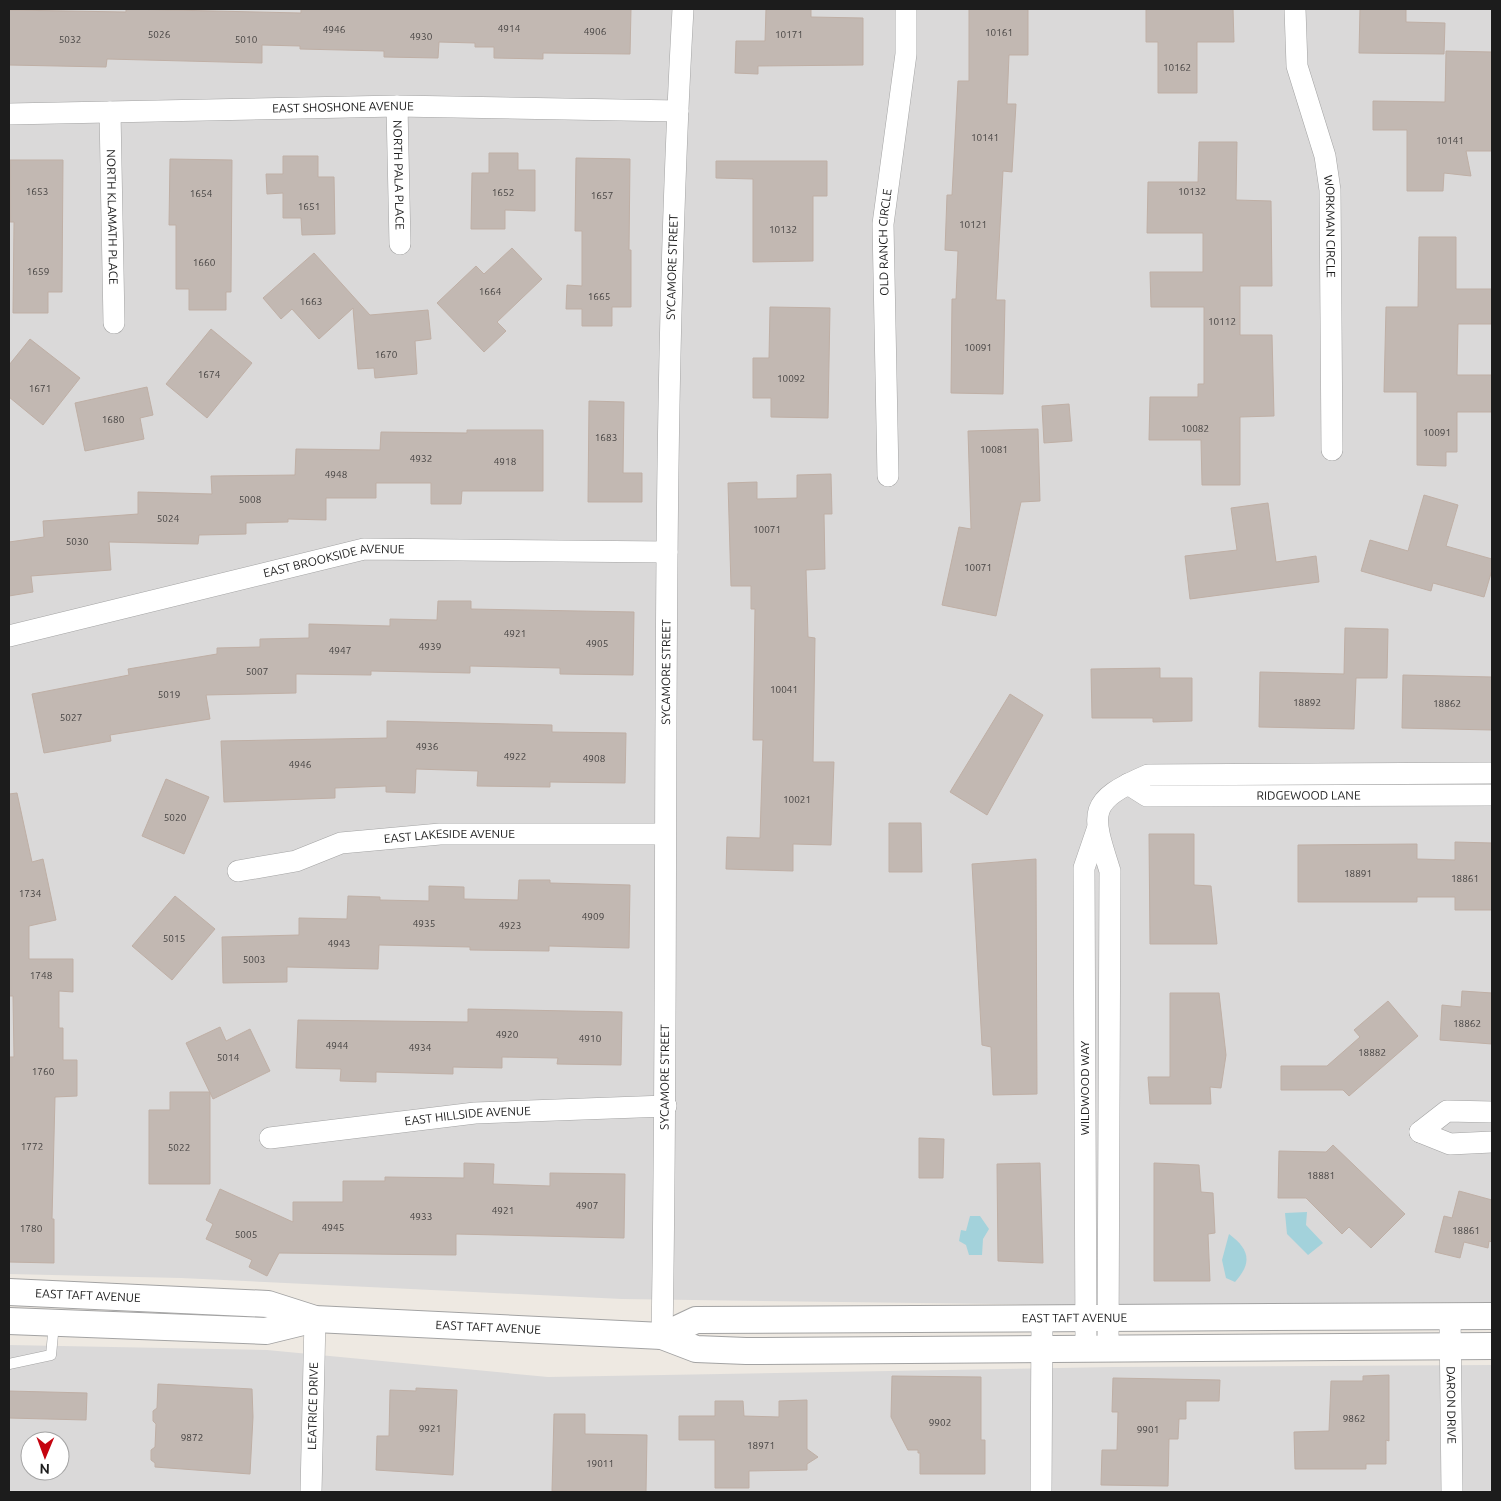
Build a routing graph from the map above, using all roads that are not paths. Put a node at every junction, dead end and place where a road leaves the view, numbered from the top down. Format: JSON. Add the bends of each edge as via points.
{"nodes":[{"id":1,"x":684,"y":9,"type":"edge"},
{"id":2,"x":906,"y":9,"type":"edge"},
{"id":3,"x":1296,"y":9,"type":"edge"},
{"id":4,"x":397,"y":106,"type":"junction"},
{"id":5,"x":678,"y":111,"type":"junction"},
{"id":6,"x":110,"y":112,"type":"junction"},
{"id":7,"x":9,"y":114,"type":"edge"},
{"id":8,"x":400,"y":244,"type":"dead end"},
{"id":9,"x":114,"y":323,"type":"dead end"},
{"id":10,"x":1332,"y":450,"type":"dead end"},
{"id":11,"x":888,"y":476,"type":"dead end"},
{"id":12,"x":667,"y":552,"type":"junction"},
{"id":13,"x":9,"y":636,"type":"edge"},
{"id":14,"x":1492,"y":773,"type":"edge"},
{"id":15,"x":1128,"y":784,"type":"junction"},
{"id":16,"x":1492,"y":795,"type":"edge"},
{"id":17,"x":1105,"y":800,"type":"joint"},
{"id":18,"x":1097,"y":830,"type":"junction"},
{"id":19,"x":665,"y":834,"type":"junction"},
{"id":20,"x":238,"y":871,"type":"dead end"},
{"id":21,"x":666,"y":1106,"type":"junction"},
{"id":22,"x":1492,"y":1112,"type":"edge"},
{"id":23,"x":1085,"y":1119,"type":"junction"},
{"id":24,"x":1109,"y":1120,"type":"junction"},
{"id":25,"x":270,"y":1138,"type":"dead end"},
{"id":26,"x":1492,"y":1142,"type":"edge"},
{"id":27,"x":9,"y":1292,"type":"edge"},
{"id":28,"x":1450,"y":1316,"type":"junction"},
{"id":29,"x":1492,"y":1316,"type":"edge"},
{"id":30,"x":315,"y":1319,"type":"junction"},
{"id":31,"x":1042,"y":1319,"type":"junction"},
{"id":32,"x":1097,"y":1319,"type":"junction"},
{"id":33,"x":9,"y":1321,"type":"edge"},
{"id":34,"x":54,"y":1323,"type":"junction"},
{"id":35,"x":662,"y":1336,"type":"junction"},
{"id":36,"x":1451,"y":1346,"type":"junction"},
{"id":37,"x":1492,"y":1346,"type":"edge"},
{"id":38,"x":1097,"y":1349,"type":"junction"},
{"id":39,"x":1042,"y":1350,"type":"junction"},
{"id":40,"x":9,"y":1364,"type":"edge"},
{"id":41,"x":311,"y":1492,"type":"edge"},
{"id":42,"x":1042,"y":1492,"type":"edge"},
{"id":43,"x":1452,"y":1492,"type":"edge"}],
"edges":[{"from":1,"to":5,"type":"street","name":"SYCAMORE STREET"},
{"from":2,"to":11,"type":"street","name":"OLD RANCH CIRCLE","via":[[906,54],[884,224]]},
{"from":3,"to":10,"type":"street","name":"WORKMAN CIRCLE","via":[[1297,66],[1324,156],[1330,190]]},
{"from":4,"to":5,"type":"street","name":"EAST SHOSHONE AVENUE"},
{"from":4,"to":6,"type":"street","name":"EAST SHOSHONE AVENUE"},
{"from":4,"to":8,"type":"street","name":"NORTH PALA PLACE"},
{"from":5,"to":12,"type":"street","name":"SYCAMORE STREET"},
{"from":6,"to":7,"type":"street","name":"EAST SHOSHONE AVENUE"},
{"from":6,"to":9,"type":"street","name":"NORTH KLAMATH PLACE"},
{"from":12,"to":13,"type":"street","name":"EAST BROOKSIDE AVENUE","via":[[364,549]]},
{"from":12,"to":19,"type":"street","name":"SYCAMORE STREET"},
{"from":14,"to":15,"type":"street","name":"RIDGEWOOD LANE","via":[[1148,775]]},
{"from":15,"to":16,"type":"street","name":"RIDGEWOOD LANE","via":[[1147,796]]},
{"from":15,"to":17,"type":"street","name":"RIDGEWOOD LANE"},
{"from":17,"to":18,"type":"street","name":"WILDWOOD WAY","via":[[1097,814]]},
{"from":18,"to":23,"type":"street","name":"WILDWOOD WAY","via":[[1084,868]]},
{"from":18,"to":24,"type":"street","name":"WILDWOOD WAY","via":[[1110,871]]},
{"from":19,"to":20,"type":"street","name":"EAST LAKESIDE AVENUE","via":[[440,834],[341,843],[296,861]]},
{"from":19,"to":21,"type":"street","name":"SYCAMORE STREET"},
{"from":21,"to":25,"type":"street","name":"EAST HILLSIDE AVENUE","via":[[475,1113]]},
{"from":21,"to":35,"type":"street","name":"SYCAMORE STREET"},
{"from":22,"to":26,"type":"street","via":[[1448,1111],[1420,1132],[1450,1144]]},
{"from":23,"to":24,"type":"street"},
{"from":23,"to":32,"type":"street","name":"WILDWOOD WAY"},
{"from":24,"to":32,"type":"street","name":"WILDWOOD WAY"},
{"from":27,"to":30,"type":"street","name":"EAST TAFT AVENUE","via":[[268,1304]]},
{"from":28,"to":29,"type":"street","name":"EAST TAFT AVENUE"},
{"from":28,"to":32,"type":"street","name":"EAST TAFT AVENUE"},
{"from":28,"to":36,"type":"street","name":"DARON DRIVE"},
{"from":30,"to":34,"type":"street","name":"EAST TAFT AVENUE","via":[[266,1332]]},
{"from":30,"to":35,"type":"street","name":"EAST TAFT AVENUE"},
{"from":30,"to":41,"type":"street","name":"LEATRICE DRIVE"},
{"from":31,"to":32,"type":"street","name":"EAST TAFT AVENUE"},
{"from":31,"to":35,"type":"street","name":"EAST TAFT AVENUE","via":[[696,1320]]},
{"from":31,"to":39,"type":"street"},
{"from":32,"to":38,"type":"street","name":"WILDWOOD WAY"},
{"from":33,"to":34,"type":"street","name":"EAST TAFT AVENUE"},
{"from":34,"to":40,"type":"lane","via":[[50,1355]]},
{"from":35,"to":39,"type":"street","name":"EAST TAFT AVENUE","via":[[696,1350]]},
{"from":36,"to":37,"type":"street","name":"EAST TAFT AVENUE"},
{"from":36,"to":38,"type":"street","name":"EAST TAFT AVENUE"},
{"from":36,"to":43,"type":"street","name":"DARON DRIVE"},
{"from":38,"to":39,"type":"street","name":"EAST TAFT AVENUE"},
{"from":39,"to":42,"type":"street"}]}
